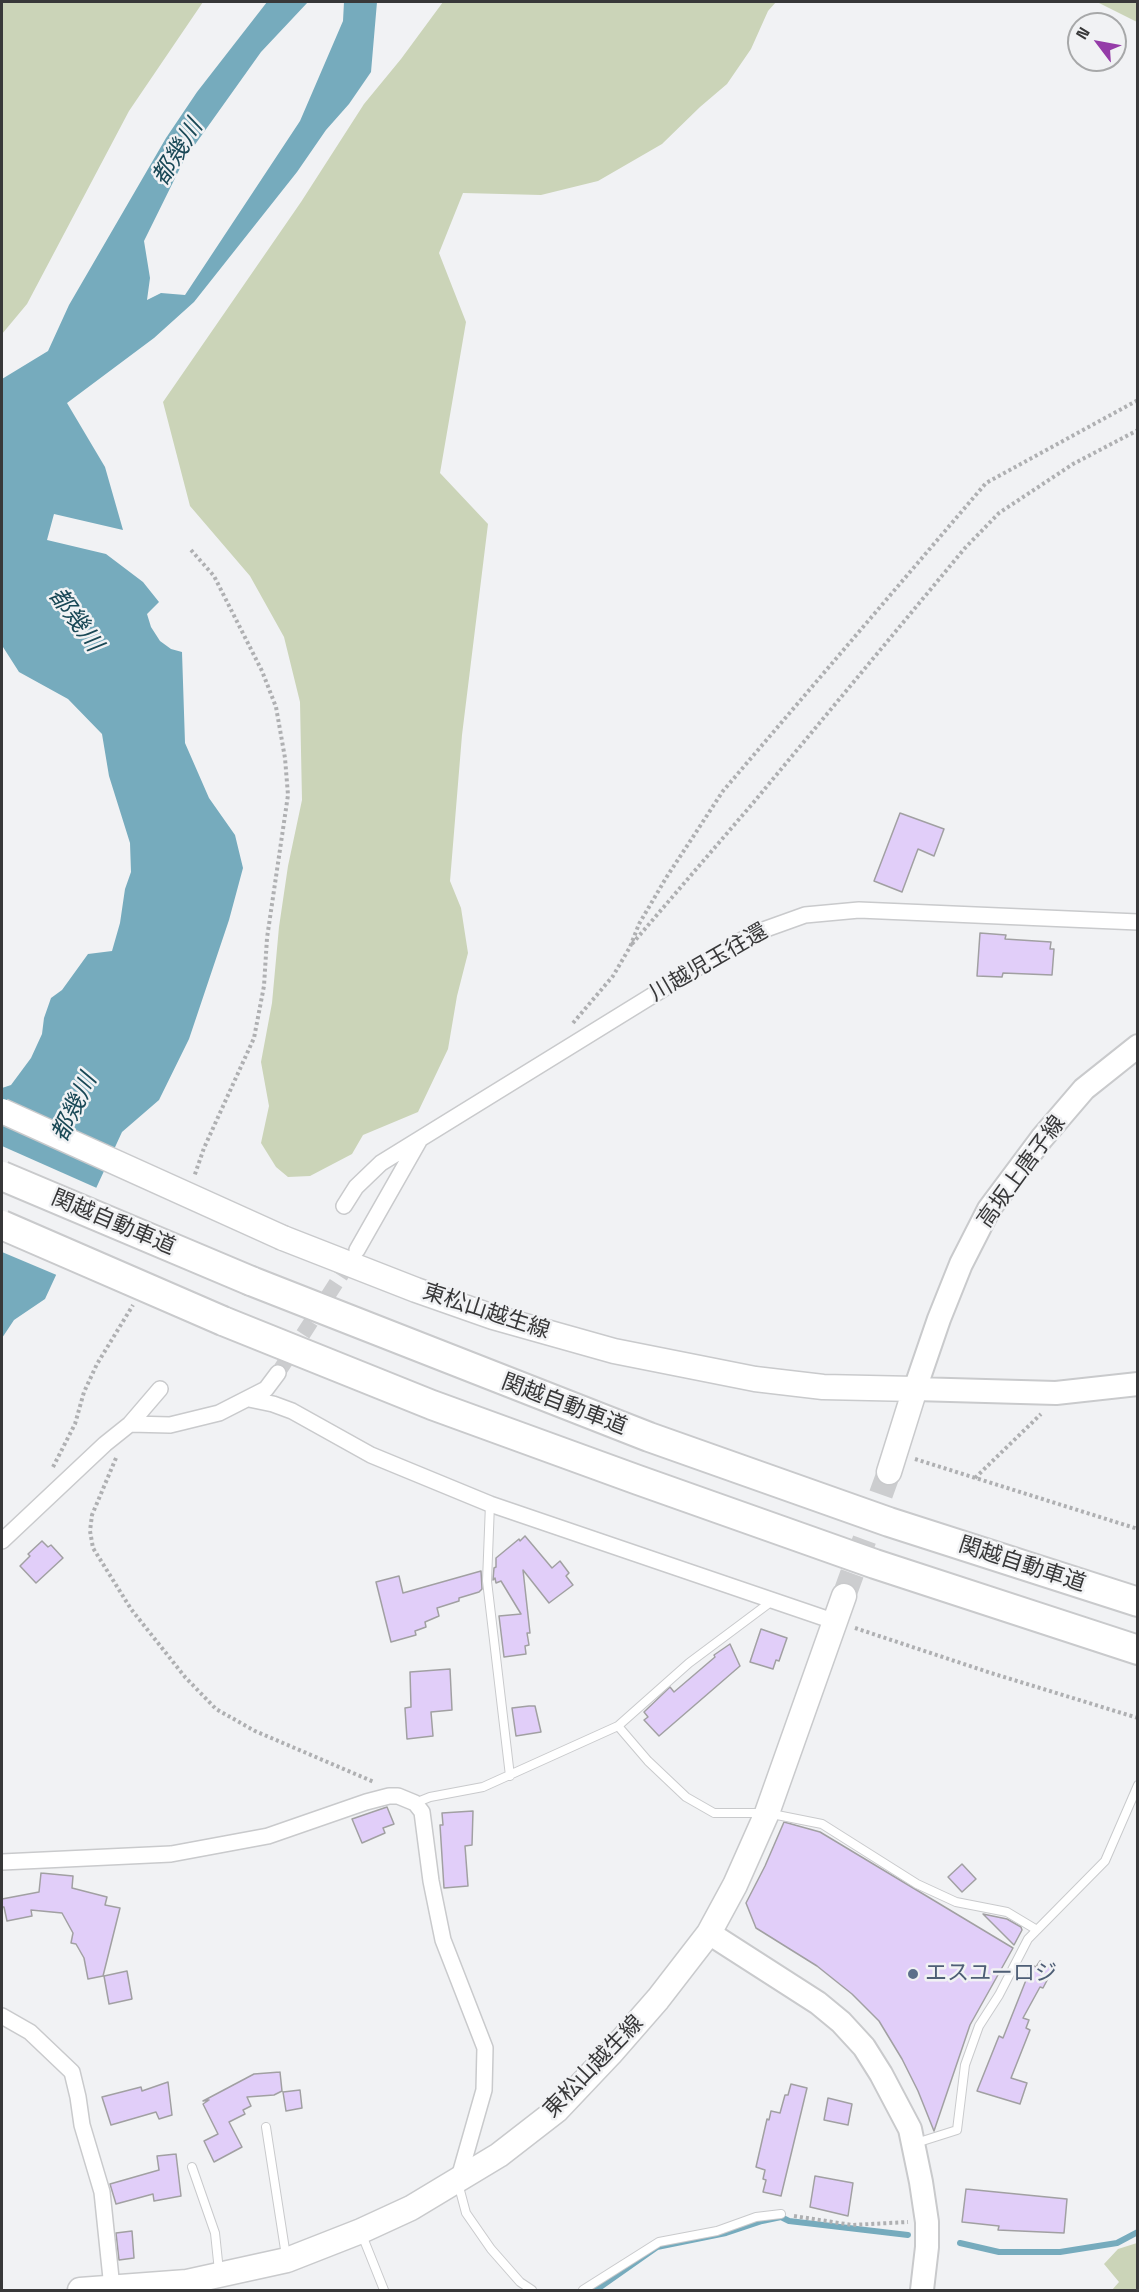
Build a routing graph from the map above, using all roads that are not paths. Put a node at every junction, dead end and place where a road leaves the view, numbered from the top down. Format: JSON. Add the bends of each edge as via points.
{"nodes":[{"id":1,"x":1137,"y":922,"type":"edge"},
{"id":2,"x":1137,"y":1046,"type":"edge"},
{"id":3,"x":2,"y":1111,"type":"edge"},
{"id":4,"x":420,"y":1140,"type":"junction"},
{"id":5,"x":2,"y":1176,"type":"edge"},
{"id":6,"x":344,"y":1206,"type":"dead end"},
{"id":7,"x":2,"y":1225,"type":"edge"},
{"id":8,"x":357,"y":1250,"type":"tunnel mouth"},
{"id":9,"x":278,"y":1372,"type":"tunnel mouth"},
{"id":10,"x":1137,"y":1384,"type":"edge"},
{"id":11,"x":160,"y":1389,"type":"dead end"},
{"id":12,"x":915,"y":1389,"type":"junction"},
{"id":13,"x":249,"y":1400,"type":"junction"},
{"id":14,"x":130,"y":1424,"type":"junction"},
{"id":15,"x":892,"y":1462,"type":"tunnel mouth"},
{"id":16,"x":490,"y":1504,"type":"junction"},
{"id":17,"x":2,"y":1541,"type":"edge"},
{"id":18,"x":844,"y":1596,"type":"tunnel mouth"},
{"id":19,"x":772,"y":1601,"type":"junction"},
{"id":20,"x":1137,"y":1602,"type":"edge"},
{"id":21,"x":836,"y":1622,"type":"junction"},
{"id":22,"x":1137,"y":1650,"type":"edge"},
{"id":23,"x":618,"y":1726,"type":"junction"},
{"id":24,"x":510,"y":1776,"type":"junction"},
{"id":25,"x":1137,"y":1785,"type":"edge"},
{"id":26,"x":415,"y":1803,"type":"junction"},
{"id":27,"x":767,"y":1813,"type":"junction"},
{"id":28,"x":2,"y":1862,"type":"edge"},
{"id":29,"x":1037,"y":1930,"type":"junction"},
{"id":30,"x":709,"y":1933,"type":"junction"},
{"id":31,"x":2,"y":2016,"type":"edge"},
{"id":32,"x":266,"y":2127,"type":"dead end"},
{"id":33,"x":914,"y":2143,"type":"junction"},
{"id":34,"x":192,"y":2167,"type":"dead end"},
{"id":35,"x":458,"y":2181,"type":"junction"},
{"id":36,"x":781,"y":2214,"type":"road end"},
{"id":37,"x":361,"y":2231,"type":"junction"},
{"id":38,"x":287,"y":2260,"type":"junction"},
{"id":39,"x":215,"y":2283,"type":"edge"},
{"id":40,"x":109,"y":2289,"type":"edge"},
{"id":41,"x":80,"y":2290,"type":"edge"},
{"id":42,"x":384,"y":2290,"type":"edge"},
{"id":43,"x":532,"y":2290,"type":"edge"},
{"id":44,"x":584,"y":2290,"type":"edge"},
{"id":45,"x":922,"y":2290,"type":"edge"}],
"edges":[{"from":1,"to":4,"type":"street","name":"川越児玉往還","via":[[859,910],[805,915],[752,934]]},
{"from":2,"to":12,"type":"street","name":"高坂上唐子線","via":[[1084,1089],[989,1209],[961,1264]]},
{"from":3,"to":12,"type":"main road","name":"東松山越生線","bridge":true,"via":[[283,1238],[493,1317],[614,1351],[755,1379],[824,1387]]},
{"from":4,"to":6,"type":"street","name":"川越児玉往還","via":[[381,1163],[356,1187]]},
{"from":4,"to":8,"type":"street"},
{"from":5,"to":20,"type":"highway","name":"関越自動車道","bridge":true,"via":[[251,1281],[649,1437],[889,1522]]},
{"from":7,"to":22,"type":"highway","name":"関越自動車道","bridge":true,"via":[[223,1321],[432,1405],[875,1564]]},
{"from":9,"to":13,"type":"street","via":[[266,1389]]},
{"from":10,"to":12,"type":"street","via":[[1048,1393]]},
{"from":11,"to":14,"type":"street"},
{"from":12,"to":15,"type":"main road"},
{"from":13,"to":14,"type":"street","via":[[219,1413],[170,1425]]},
{"from":13,"to":16,"type":"street","via":[[292,1411],[371,1455]]},
{"from":14,"to":17,"type":"street"},
{"from":16,"to":19,"type":"street"},
{"from":16,"to":24,"type":"lane","via":[[487,1581]]},
{"from":18,"to":21,"type":"main road","name":"東松山越生線"},
{"from":19,"to":21,"type":"street"},
{"from":19,"to":23,"type":"lane","via":[[689,1663]]},
{"from":21,"to":27,"type":"main road","name":"東松山越生線"},
{"from":23,"to":24,"type":"lane"},
{"from":23,"to":27,"type":"lane","via":[[686,1797],[714,1813]]},
{"from":24,"to":26,"type":"lane","via":[[483,1787]]},
{"from":25,"to":29,"type":"lane","via":[[1105,1861]]},
{"from":26,"to":28,"type":"street","via":[[398,1796],[366,1802],[268,1836],[171,1854]]},
{"from":26,"to":35,"type":"street","via":[[422,1812],[430,1881],[443,1940],[485,2048],[484,2090]]},
{"from":27,"to":29,"type":"lane","via":[[822,1824],[917,1884],[956,1902],[1007,1912]]},
{"from":27,"to":30,"type":"main road","name":"東松山越生線"},
{"from":29,"to":33,"type":"lane","via":[[1028,1939],[979,2026],[965,2065],[957,2130]]},
{"from":30,"to":33,"type":"street","via":[[818,2002],[841,2022],[882,2074]]},
{"from":30,"to":35,"type":"main road","name":"東松山越生線","via":[[658,1999],[557,2110]]},
{"from":31,"to":40,"type":"street","via":[[30,2032],[72,2072],[84,2134],[102,2192]]},
{"from":32,"to":38,"type":"lane"},
{"from":33,"to":45,"type":"street","via":[[927,2222]]},
{"from":34,"to":39,"type":"lane","via":[[214,2233]]},
{"from":35,"to":37,"type":"main road","name":"東松山越生線"},
{"from":35,"to":43,"type":"lane","via":[[466,2212],[491,2249]]},
{"from":36,"to":44,"type":"lane","via":[[659,2242]]},
{"from":37,"to":38,"type":"main road","name":"東松山越生線"},
{"from":37,"to":42,"type":"lane"},
{"from":38,"to":39,"type":"main road","name":"東松山越生線"},
{"from":39,"to":40,"type":"main road","name":"東松山越生線"},
{"from":40,"to":41,"type":"main road","name":"東松山越生線"}]}
